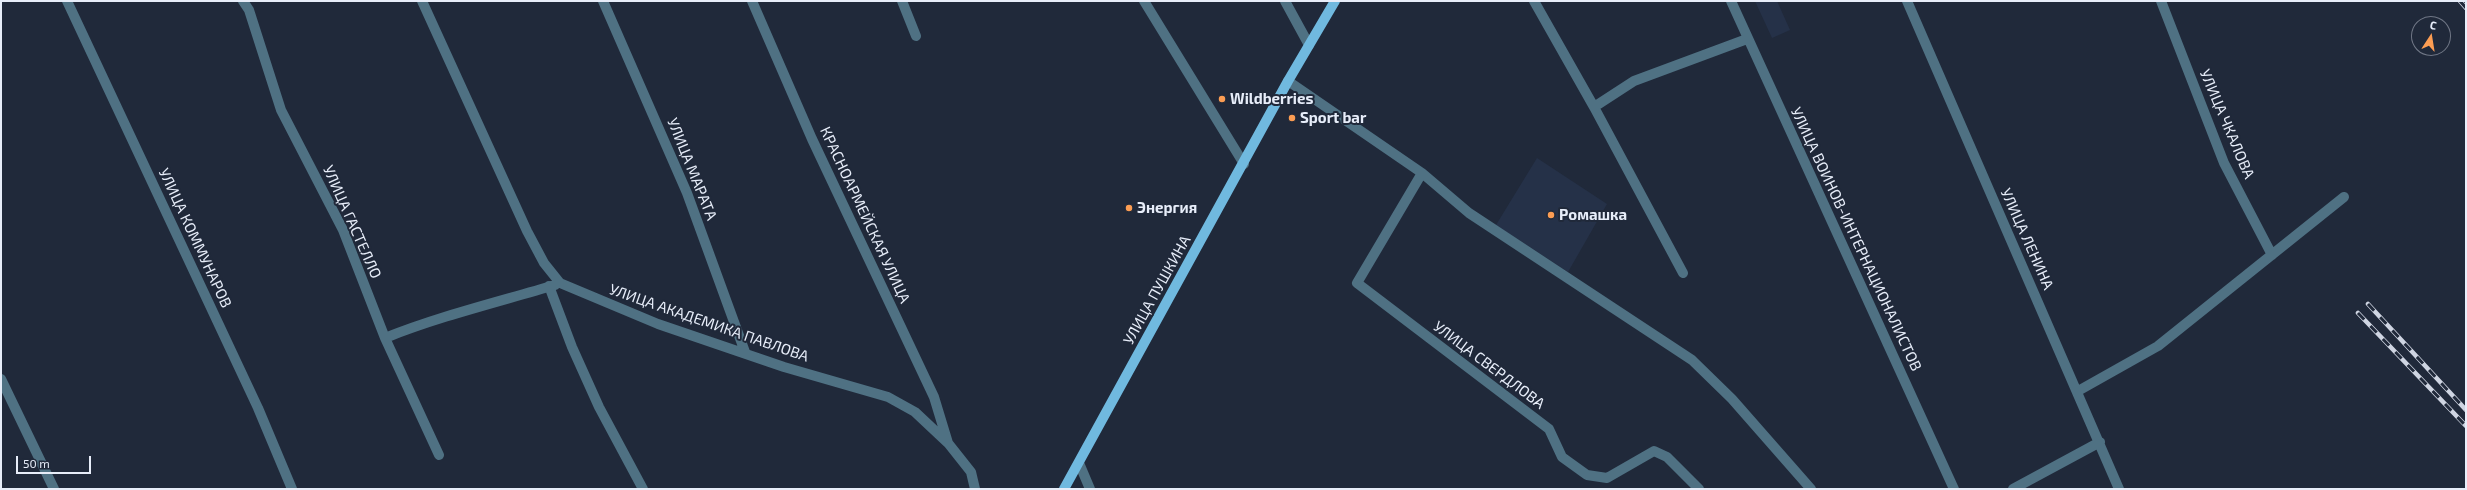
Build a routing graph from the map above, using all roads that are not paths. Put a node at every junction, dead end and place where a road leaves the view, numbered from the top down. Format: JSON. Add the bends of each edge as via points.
{"nodes":[{"id":1,"x":67,"y":1,"type":"edge"},
{"id":2,"x":243,"y":1,"type":"edge"},
{"id":3,"x":422,"y":1,"type":"edge"},
{"id":4,"x":603,"y":1,"type":"edge"},
{"id":5,"x":752,"y":1,"type":"edge"},
{"id":6,"x":902,"y":1,"type":"edge"},
{"id":7,"x":1144,"y":1,"type":"edge"},
{"id":8,"x":1285,"y":1,"type":"edge"},
{"id":9,"x":1335,"y":1,"type":"edge"},
{"id":10,"x":1534,"y":1,"type":"edge"},
{"id":11,"x":1731,"y":1,"type":"edge"},
{"id":12,"x":1908,"y":1,"type":"edge"},
{"id":13,"x":2161,"y":1,"type":"edge"},
{"id":14,"x":916,"y":36,"type":"dead end"},
{"id":15,"x":1748,"y":38,"type":"junction"},
{"id":16,"x":1310,"y":46,"type":"junction"},
{"id":17,"x":1288,"y":81,"type":"junction"},
{"id":18,"x":1594,"y":107,"type":"junction"},
{"id":19,"x":1244,"y":164,"type":"junction"},
{"id":20,"x":1422,"y":173,"type":"junction"},
{"id":21,"x":2344,"y":197,"type":"dead end"},
{"id":22,"x":2272,"y":255,"type":"junction"},
{"id":23,"x":1682,"y":273,"type":"dead end"},
{"id":24,"x":560,"y":283,"type":"junction"},
{"id":25,"x":549,"y":286,"type":"junction"},
{"id":26,"x":385,"y":338,"type":"junction"},
{"id":27,"x":745,"y":352,"type":"junction"},
{"id":28,"x":1,"y":379,"type":"edge"},
{"id":29,"x":2078,"y":391,"type":"junction"},
{"id":30,"x":2100,"y":442,"type":"junction"},
{"id":31,"x":948,"y":443,"type":"junction"},
{"id":32,"x":439,"y":455,"type":"dead end"},
{"id":33,"x":1079,"y":463,"type":"junction"},
{"id":34,"x":54,"y":489,"type":"edge"},
{"id":35,"x":292,"y":489,"type":"edge"},
{"id":36,"x":643,"y":489,"type":"edge"},
{"id":37,"x":975,"y":489,"type":"edge"},
{"id":38,"x":1064,"y":489,"type":"edge"},
{"id":39,"x":1090,"y":489,"type":"edge"},
{"id":40,"x":1699,"y":489,"type":"edge"},
{"id":41,"x":1811,"y":489,"type":"edge"},
{"id":42,"x":1954,"y":489,"type":"edge"},
{"id":43,"x":2013,"y":489,"type":"edge"},
{"id":44,"x":2119,"y":489,"type":"edge"}],
"edges":[{"from":1,"to":35,"type":"street","name":"УЛИЦА КОММУНАРОВ","via":[[258,408]]},
{"from":2,"to":26,"type":"street","name":"УЛИЦА ГАСТЕЛЛО","via":[[249,10],[281,110],[343,230]]},
{"from":3,"to":24,"type":"street","name":"УЛИЦА АКАДЕМИКА ПАВЛОВА","via":[[527,231],[544,263]]},
{"from":4,"to":27,"type":"street","name":"УЛИЦА МАРАТА","via":[[687,193]]},
{"from":5,"to":31,"type":"street","name":"КРАСНОАРМЕЙСКАЯ УЛИЦА","via":[[812,139],[934,397]]},
{"from":6,"to":14,"type":"street"},
{"from":7,"to":19,"type":"street"},
{"from":8,"to":16,"type":"street"},
{"from":9,"to":16,"type":"main road","name":"УЛИЦА ПУШКИНА"},
{"from":10,"to":18,"type":"street"},
{"from":11,"to":15,"type":"street","name":"УЛИЦА ВОИНОВ-ИНТЕРНАЦИОНАЛИСТОВ"},
{"from":12,"to":29,"type":"street","name":"УЛИЦА ЛЕНИНА"},
{"from":13,"to":22,"type":"street","name":"УЛИЦА ЧКАЛОВА","via":[[2224,163]]},
{"from":15,"to":18,"type":"street","via":[[1634,81]]},
{"from":15,"to":42,"type":"street","name":"УЛИЦА ВОИНОВ-ИНТЕРНАЦИОНАЛИСТОВ"},
{"from":16,"to":17,"type":"main road","name":"УЛИЦА ПУШКИНА"},
{"from":17,"to":19,"type":"main road","name":"УЛИЦА ПУШКИНА"},
{"from":17,"to":20,"type":"street"},
{"from":18,"to":23,"type":"street"},
{"from":19,"to":33,"type":"main road","name":"УЛИЦА ПУШКИНА"},
{"from":20,"to":40,"type":"street","name":"УЛИЦА СВЕРДЛОВА","via":[[1357,283],[1549,429],[1562,457],[1587,475],[1607,478],[1654,451],[1667,457]]},
{"from":20,"to":41,"type":"street","via":[[1469,213],[1692,360],[1732,399]]},
{"from":21,"to":22,"type":"street"},
{"from":22,"to":29,"type":"street","via":[[2158,346]]},
{"from":24,"to":25,"type":"street"},
{"from":24,"to":27,"type":"street","name":"УЛИЦА АКАДЕМИКА ПАВЛОВА","via":[[658,324]]},
{"from":25,"to":26,"type":"street","via":[[425,322]]},
{"from":25,"to":36,"type":"street","via":[[572,347],[599,407]]},
{"from":26,"to":32,"type":"street","name":"УЛИЦА ГАСТЕЛЛО"},
{"from":27,"to":31,"type":"street","name":"УЛИЦА АКАДЕМИКА ПАВЛОВА","via":[[784,367],[888,397],[915,412]]},
{"from":28,"to":34,"type":"street"},
{"from":29,"to":30,"type":"street","name":"УЛИЦА ЛЕНИНА"},
{"from":30,"to":43,"type":"street"},
{"from":30,"to":44,"type":"street","name":"УЛИЦА ЛЕНИНА"},
{"from":31,"to":37,"type":"street","name":"УЛИЦА АКАДЕМИКА ПАВЛОВА","via":[[971,472]]},
{"from":33,"to":38,"type":"main road","name":"УЛИЦА ПУШКИНА"},
{"from":33,"to":39,"type":"street"}]}
